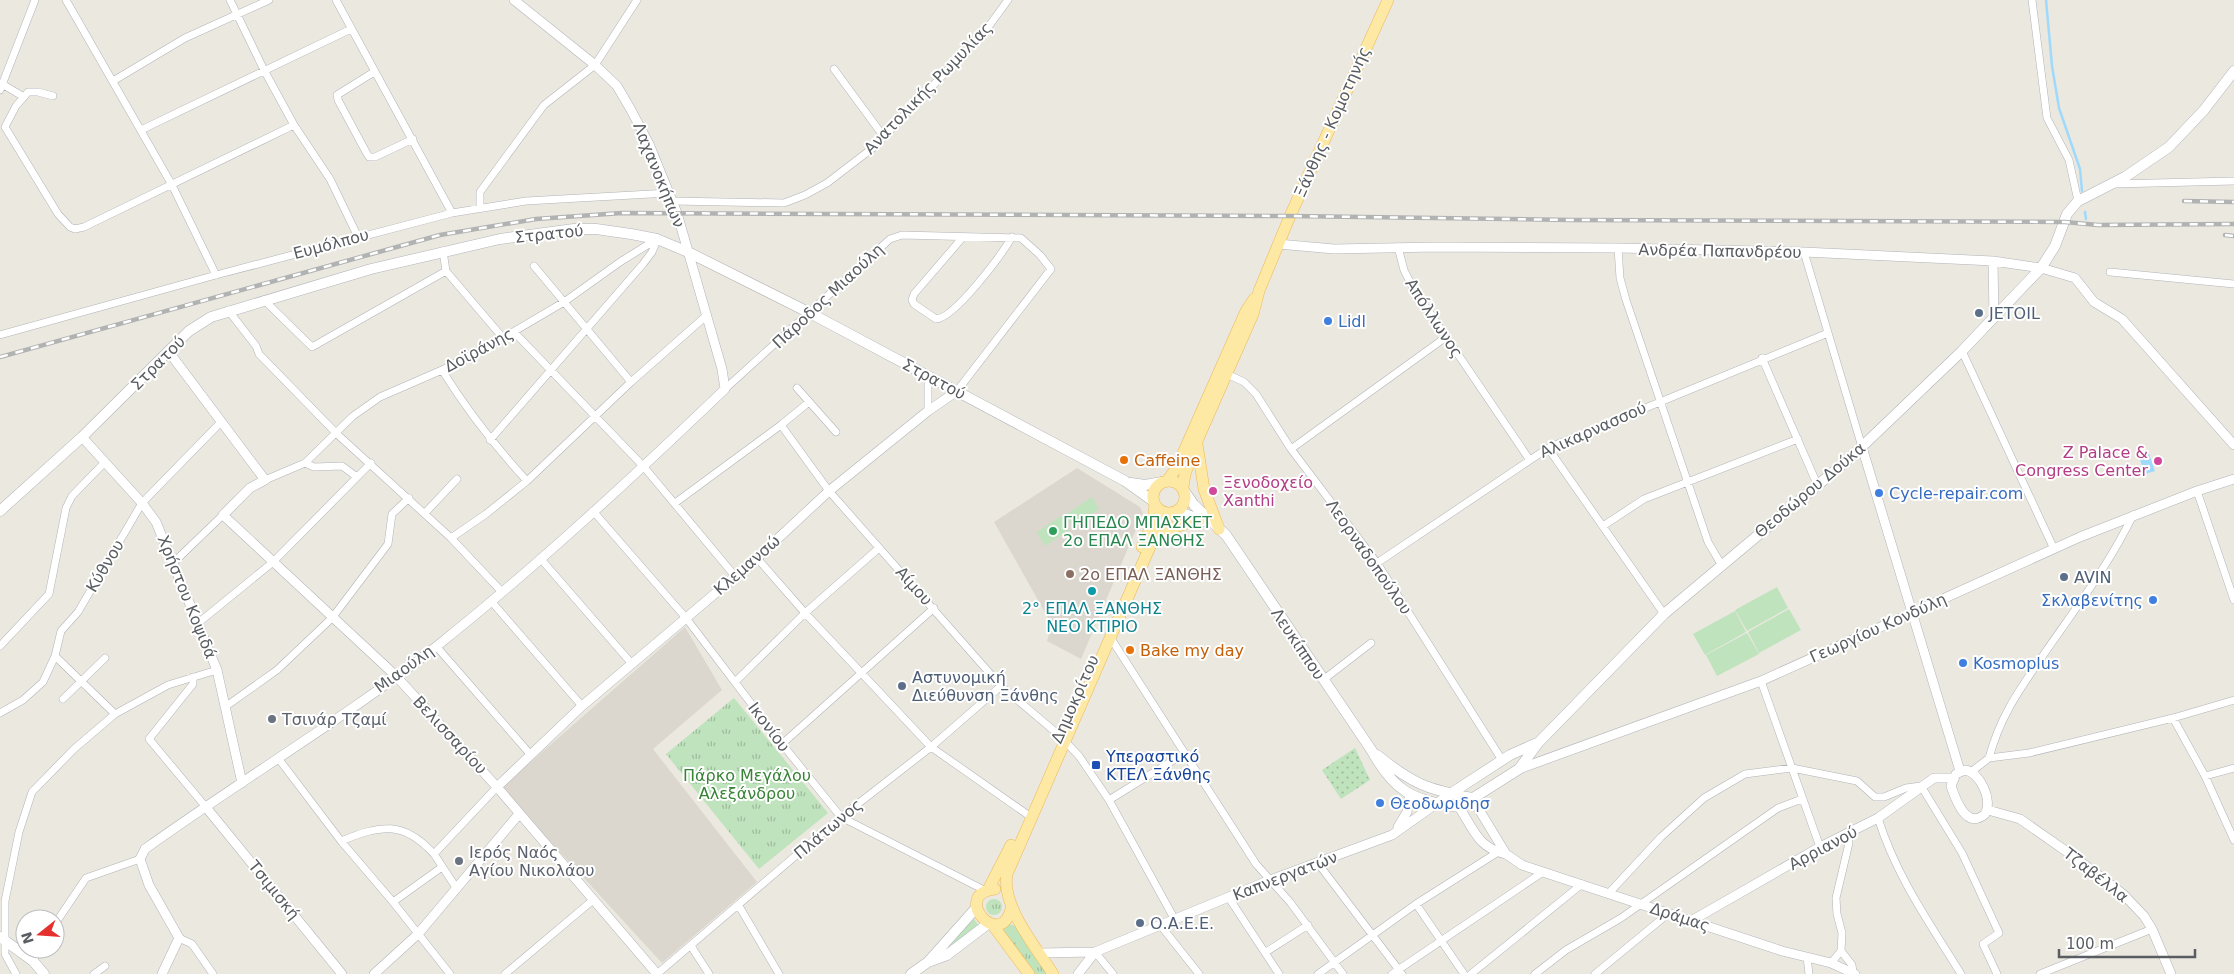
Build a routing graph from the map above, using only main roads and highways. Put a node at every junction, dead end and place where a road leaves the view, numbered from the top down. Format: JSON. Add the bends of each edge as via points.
{"nodes":[{"id":1,"x":1388,"y":0,"type":"edge"},
{"id":2,"x":2234,"y":71,"type":"edge"},
{"id":3,"x":1223,"y":373,"type":"junction"},
{"id":4,"x":1197,"y":441,"type":"junction"},
{"id":5,"x":1125,"y":481,"type":"junction"},
{"id":6,"x":1165,"y":481,"type":"junction"},
{"id":7,"x":1184,"y":490,"type":"junction"},
{"id":8,"x":1154,"y":503,"type":"junction"},
{"id":9,"x":0,"y":511,"type":"edge"},
{"id":10,"x":1172,"y":513,"type":"junction"},
{"id":11,"x":1201,"y":519,"type":"junction"},
{"id":12,"x":1222,"y":532,"type":"junction"},
{"id":13,"x":1152,"y":542,"type":"junction"},
{"id":14,"x":1062,"y":738,"type":"junction"},
{"id":15,"x":1538,"y":743,"type":"junction"},
{"id":16,"x":1372,"y":751,"type":"junction"},
{"id":17,"x":1450,"y":794,"type":"junction"},
{"id":18,"x":1472,"y":798,"type":"junction"},
{"id":19,"x":1459,"y":807,"type":"joint"},
{"id":20,"x":1028,"y":815,"type":"junction"},
{"id":21,"x":987,"y":891,"type":"junction"},
{"id":22,"x":1010,"y":903,"type":"junction"},
{"id":23,"x":977,"y":907,"type":"junction"},
{"id":24,"x":991,"y":924,"type":"junction"},
{"id":25,"x":2,"y":938,"type":"edge"},
{"id":26,"x":928,"y":962,"type":"junction"},
{"id":27,"x":44,"y":974,"type":"edge"},
{"id":28,"x":911,"y":974,"type":"edge"},
{"id":29,"x":1029,"y":974,"type":"edge"},
{"id":30,"x":1053,"y":974,"type":"edge"}],
"edges":[{"from":1,"to":3,"type":"main road","name":"Ξάνθης - Κομοτηνής","via":[[1278,244],[1253,314]]},
{"from":2,"to":15,"type":"main road","name":"Θεοδώρου Δούκα","via":[[2204,110],[2169,147],[2137,169],[2078,201],[2067,214],[2055,246],[2041,268],[1962,351],[1862,446],[1664,614]]},
{"from":3,"to":4,"type":"main road"},
{"from":3,"to":6,"type":"main road","via":[[1177,467]]},
{"from":4,"to":7,"type":"main road","via":[[1185,474]]},
{"from":4,"to":12,"type":"main road","via":[[1204,489]]},
{"from":5,"to":6,"type":"main road","name":"Στρατού","via":[[1145,485]]},
{"from":5,"to":8,"type":"main road","name":"Στρατού"},
{"from":5,"to":9,"type":"main road","name":"Στρατού","via":[[810,313],[688,252],[657,239],[596,229],[574,229],[500,239],[371,269],[228,310],[197,324],[82,437]]},
{"from":6,"to":7,"type":"main road","via":[[1173,480]]},
{"from":6,"to":8,"type":"main road","via":[[1154,490]]},
{"from":7,"to":10,"type":"main road","via":[[1182,507]]},
{"from":7,"to":12,"type":"main road","name":"Λευκίππου","via":[[1194,506]]},
{"from":8,"to":10,"type":"main road","via":[[1162,511]]},
{"from":8,"to":14,"type":"main road","name":"Δημοκρίτου","via":[[1153,522]]},
{"from":10,"to":11,"type":"main road","name":"Λευκίππου"},
{"from":10,"to":13,"type":"main road","name":"Δημοκρίτου","via":[[1162,522]]},
{"from":11,"to":12,"type":"main road","name":"Λευκίππου"},
{"from":11,"to":13,"type":"main road","via":[[1175,527]]},
{"from":12,"to":16,"type":"main road","name":"Λευκίππου"},
{"from":13,"to":14,"type":"main road","name":"Δημοκρίτου"},
{"from":14,"to":20,"type":"main road","name":"Δημοκρίτου"},
{"from":15,"to":17,"type":"main road","name":"Θεοδώρου Δούκα","via":[[1502,760]]},
{"from":15,"to":18,"type":"main road","name":"Θεοδώρου Δούκα","via":[[1519,769]]},
{"from":16,"to":17,"type":"main road","name":"Λευκίππου","via":[[1408,779]]},
{"from":16,"to":19,"type":"main road","name":"Λευκίππου","via":[[1394,784],[1437,804]]},
{"from":17,"to":18,"type":"main road","name":"Λευκίππου"},
{"from":18,"to":19,"type":"main road","name":"Θεοδώρου Δούκα"},
{"from":20,"to":21,"type":"main road","name":"Δημοκρίτου"},
{"from":20,"to":22,"type":"main road","name":"Δημοκρίτου","via":[[1007,874]]},
{"from":21,"to":22,"type":"main road","via":[[1000,890]]},
{"from":21,"to":23,"type":"main road","via":[[979,898]]},
{"from":22,"to":24,"type":"main road","via":[[1003,922]]},
{"from":22,"to":30,"type":"main road"},
{"from":23,"to":24,"type":"main road","via":[[980,917]]},
{"from":23,"to":26,"type":"main road"},
{"from":24,"to":26,"type":"main road","via":[[947,955]]},
{"from":24,"to":29,"type":"main road"},
{"from":25,"to":27,"type":"main road","via":[[33,961]]},
{"from":26,"to":28,"type":"main road"}]}
